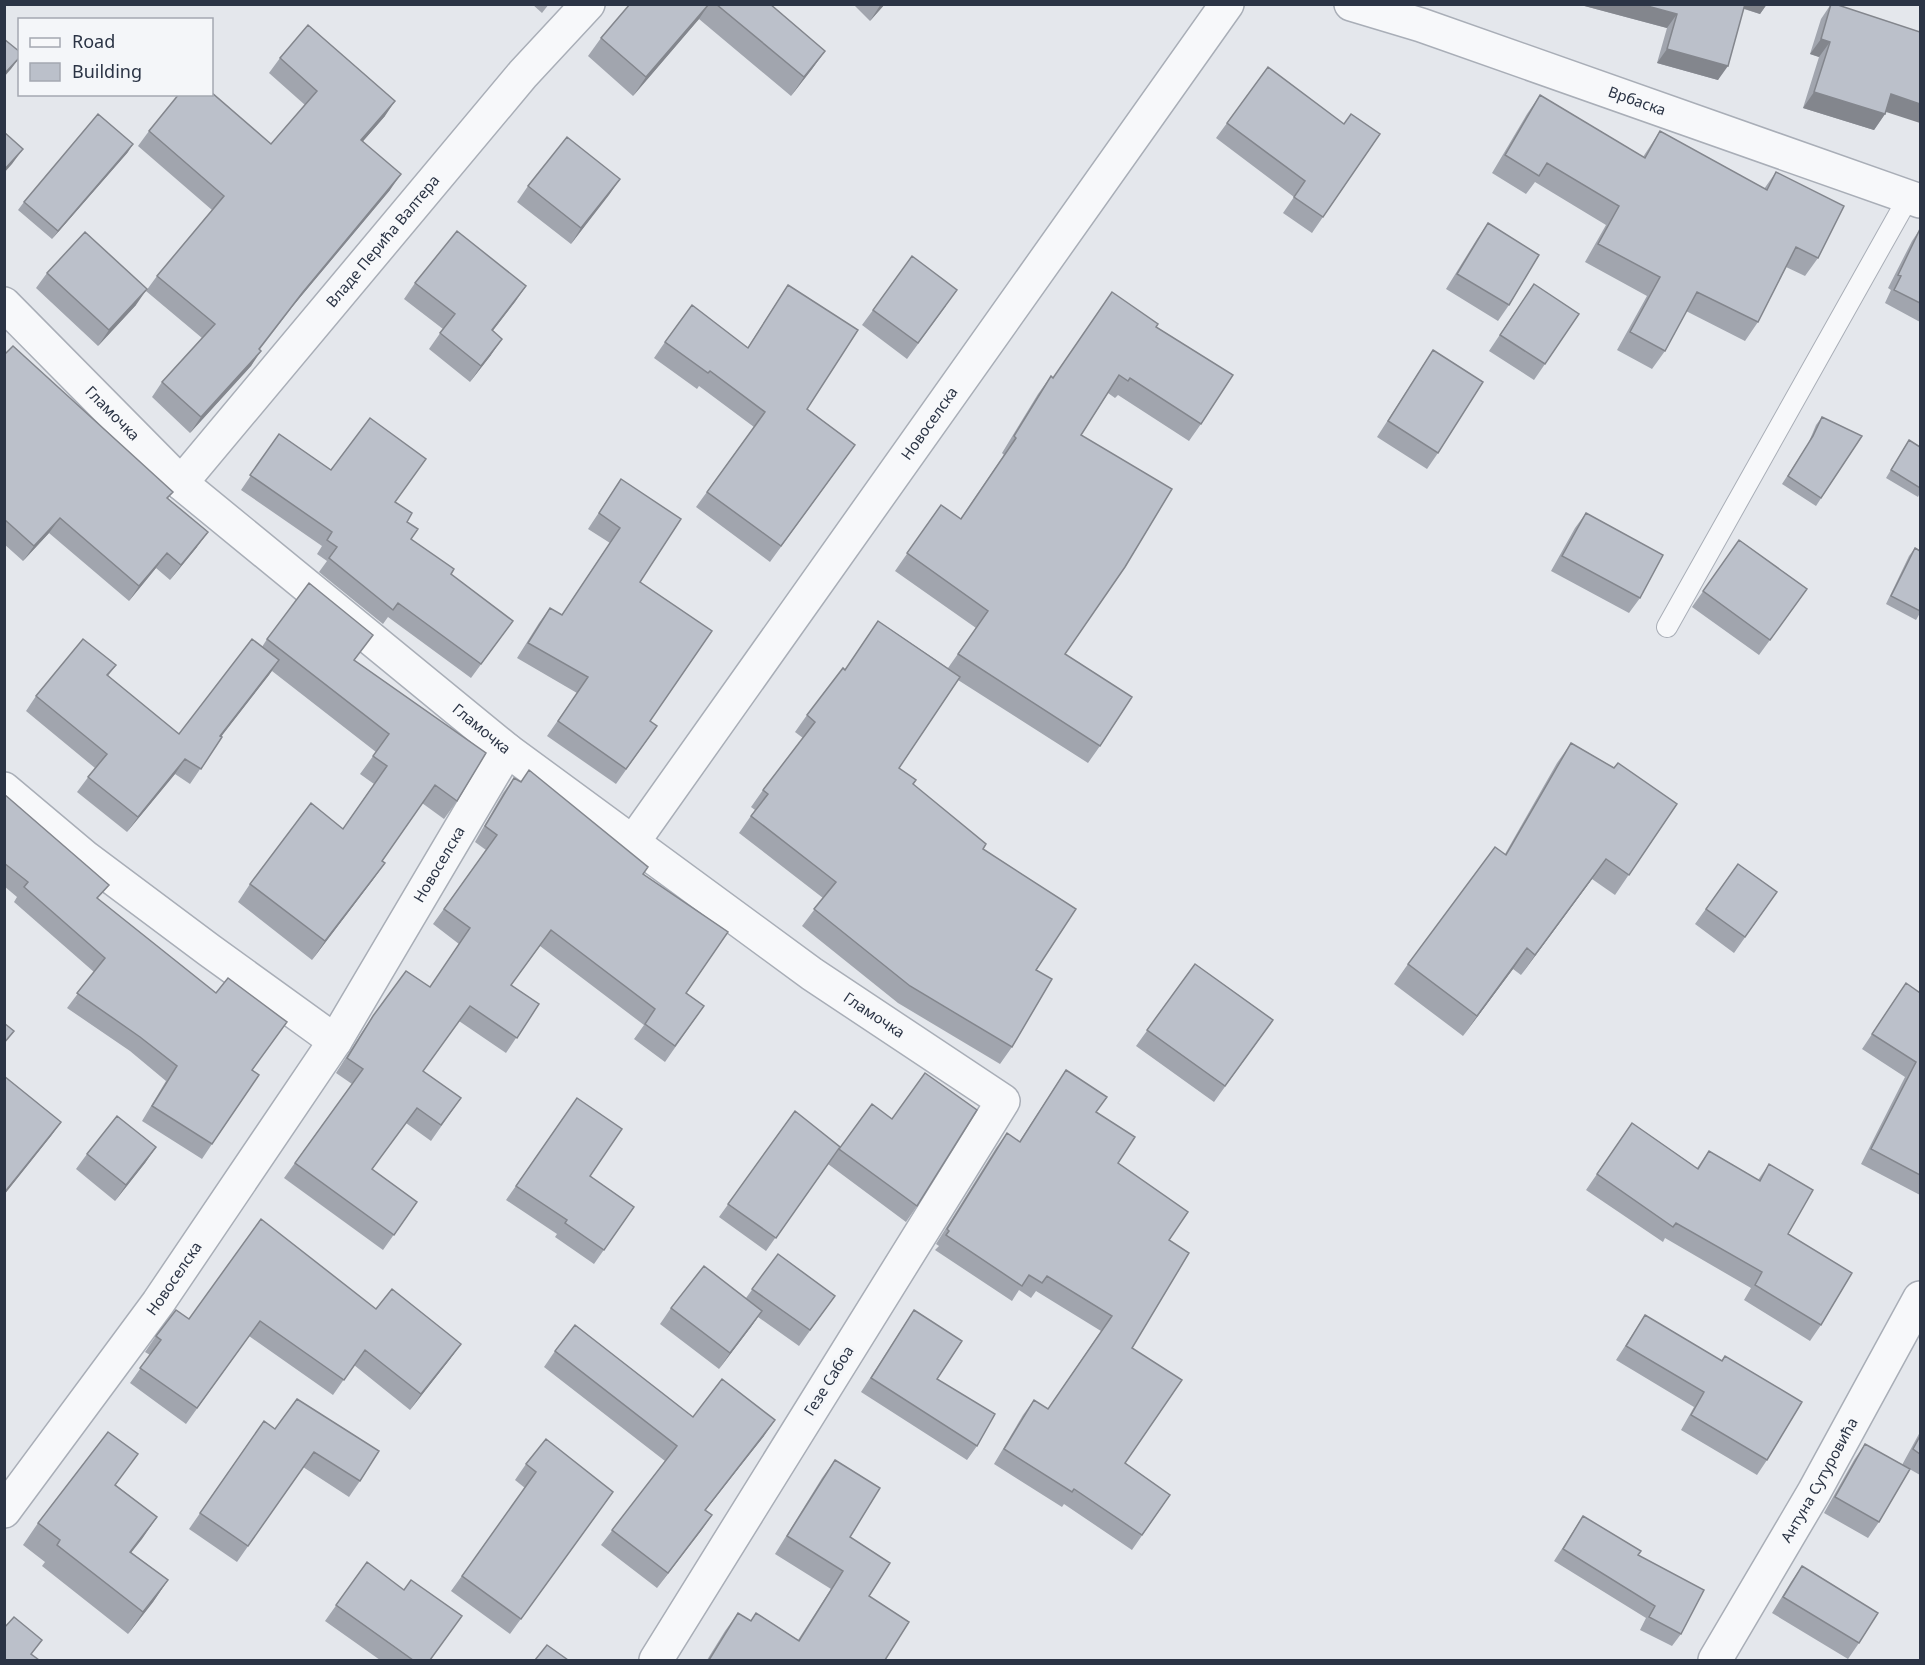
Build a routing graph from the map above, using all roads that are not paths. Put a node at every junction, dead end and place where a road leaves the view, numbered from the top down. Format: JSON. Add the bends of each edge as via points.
{"nodes":[{"id":1,"x":588,"y":4,"type":"edge"},
{"id":2,"x":1227,"y":4,"type":"edge"},
{"id":3,"x":1352,"y":4,"type":"edge"},
{"id":4,"x":1914,"y":200,"type":"edge"},
{"id":5,"x":4,"y":304,"type":"edge"},
{"id":6,"x":181,"y":483,"type":"junction"},
{"id":7,"x":1667,"y":627,"type":"dead end"},
{"id":8,"x":507,"y":750,"type":"junction"},
{"id":9,"x":4,"y":789,"type":"edge"},
{"id":10,"x":633,"y":842,"type":"junction"},
{"id":11,"x":335,"y":1041,"type":"junction"},
{"id":12,"x":1003,"y":1101,"type":"joint"},
{"id":13,"x":1920,"y":1298,"type":"edge"},
{"id":14,"x":4,"y":1511,"type":"edge"},
{"id":15,"x":656,"y":1660,"type":"edge"},
{"id":16,"x":1715,"y":1660,"type":"edge"}],
"edges":[{"from":1,"to":6,"type":"street","name":"Владе Перића Валтера","via":[[523,74]]},
{"from":2,"to":10,"type":"street","name":"Новоселска"},
{"from":3,"to":4,"type":"street","name":"Врбаска","via":[[1432,28]]},
{"from":4,"to":7,"type":"lane"},
{"from":5,"to":6,"type":"street","name":"Гламочка"},
{"from":6,"to":8,"type":"street","name":"Гламочка"},
{"from":8,"to":10,"type":"street","name":"Гламочка"},
{"from":8,"to":11,"type":"street","name":"Новоселска"},
{"from":9,"to":11,"type":"street","via":[[86,858]]},
{"from":10,"to":12,"type":"street","name":"Гламочка","via":[[812,974]]},
{"from":11,"to":14,"type":"street","name":"Новоселска","via":[[158,1303]]},
{"from":12,"to":15,"type":"street","name":"Гезе Сабоа"},
{"from":13,"to":16,"type":"street","name":"Антуна Сутуровића","via":[[1814,1492]]}]}
